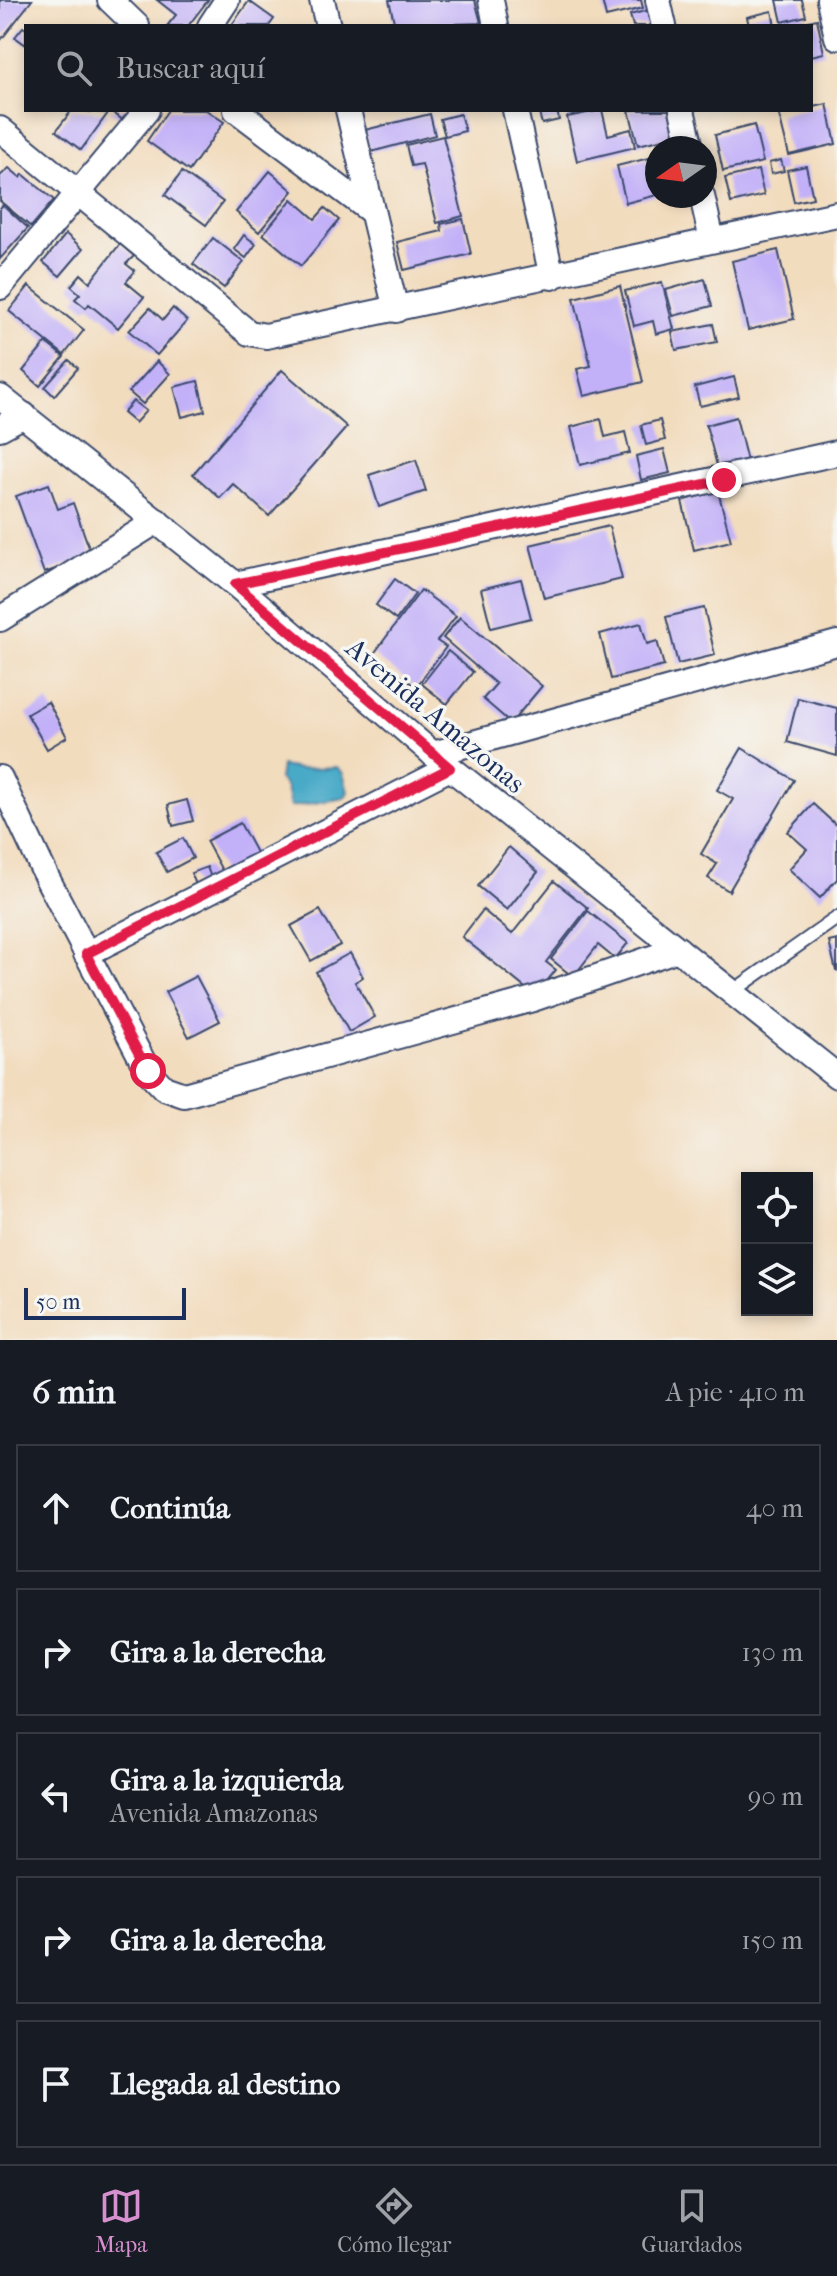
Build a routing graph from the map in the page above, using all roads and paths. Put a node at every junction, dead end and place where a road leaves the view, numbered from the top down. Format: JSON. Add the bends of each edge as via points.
{"nodes":[{"id":1,"x":110,"y":0,"type":"edge"},
{"id":2,"x":227,"y":0,"type":"edge"},
{"id":3,"x":322,"y":0,"type":"edge"},
{"id":4,"x":491,"y":0,"type":"edge"},
{"id":5,"x":658,"y":0,"type":"edge"},
{"id":6,"x":829,"y":0,"type":"edge"},
{"id":7,"x":135,"y":24,"type":"edge"},
{"id":8,"x":211,"y":24,"type":"edge"},
{"id":9,"x":328,"y":24,"type":"edge"},
{"id":10,"x":496,"y":24,"type":"edge"},
{"id":11,"x":664,"y":24,"type":"edge"},
{"id":12,"x":837,"y":37,"type":"edge"},
{"id":13,"x":145,"y":112,"type":"edge"},
{"id":14,"x":239,"y":112,"type":"edge"},
{"id":15,"x":348,"y":112,"type":"edge"},
{"id":16,"x":515,"y":112,"type":"edge"},
{"id":17,"x":682,"y":112,"type":"edge"},
{"id":18,"x":0,"y":129,"type":"edge"},
{"id":19,"x":688,"y":136,"type":"edge"},
{"id":20,"x":78,"y":190,"type":"junction"},
{"id":21,"x":705,"y":208,"type":"edge"},
{"id":22,"x":372,"y":212,"type":"junction"},
{"id":23,"x":837,"y":214,"type":"edge"},
{"id":24,"x":712,"y":240,"type":"junction"},
{"id":25,"x":552,"y":277,"type":"junction"},
{"id":26,"x":0,"y":287,"type":"edge"},
{"id":27,"x":396,"y":310,"type":"junction"},
{"id":28,"x":0,"y":397,"type":"edge"},
{"id":29,"x":24,"y":415,"type":"junction"},
{"id":30,"x":0,"y":428,"type":"edge"},
{"id":31,"x":837,"y":453,"type":"edge"},
{"id":32,"x":157,"y":521,"type":"junction"},
{"id":33,"x":235,"y":584,"type":"junction"},
{"id":34,"x":0,"y":619,"type":"edge"},
{"id":35,"x":837,"y":643,"type":"edge"},
{"id":36,"x":442,"y":761,"type":"junction"},
{"id":37,"x":0,"y":778,"type":"edge"},
{"id":38,"x":837,"y":918,"type":"edge"},
{"id":39,"x":678,"y":949,"type":"junction"},
{"id":40,"x":86,"y":954,"type":"junction"},
{"id":41,"x":732,"y":992,"type":"junction"},
{"id":42,"x":837,"y":1076,"type":"edge"}],
"edges":[{"from":1,"to":7,"type":"street"},
{"from":2,"to":8,"type":"street"},
{"from":3,"to":9,"type":"street"},
{"from":4,"to":10,"type":"street"},
{"from":5,"to":11,"type":"street"},
{"from":6,"to":12,"type":"street"},
{"from":13,"to":20,"type":"street"},
{"from":14,"to":22,"type":"street"},
{"from":15,"to":22,"type":"street"},
{"from":16,"to":25,"type":"street"},
{"from":17,"to":19,"type":"street"},
{"from":18,"to":20,"type":"street"},
{"from":20,"to":26,"type":"street"},
{"from":20,"to":27,"type":"street","via":[[249,333],[266,336]]},
{"from":21,"to":24,"type":"street"},
{"from":22,"to":27,"type":"street"},
{"from":23,"to":24,"type":"street"},
{"from":24,"to":25,"type":"street"},
{"from":25,"to":27,"type":"street"},
{"from":28,"to":29,"type":"street","name":"Avenida Amazonas"},
{"from":29,"to":30,"type":"street"},
{"from":29,"to":32,"type":"street","name":"Avenida Amazonas"},
{"from":31,"to":33,"type":"street"},
{"from":32,"to":33,"type":"street","name":"Avenida Amazonas"},
{"from":32,"to":34,"type":"street"},
{"from":33,"to":36,"type":"street","name":"Avenida Amazonas"},
{"from":35,"to":36,"type":"street"},
{"from":36,"to":39,"type":"street","name":"Avenida Amazonas"},
{"from":36,"to":40,"type":"street"},
{"from":37,"to":40,"type":"street"},
{"from":38,"to":41,"type":"lane"},
{"from":39,"to":40,"type":"street","via":[[533,999],[184,1095],[164,1088],[148,1071]]},
{"from":39,"to":41,"type":"street","name":"Avenida Amazonas"},
{"from":41,"to":42,"type":"street","name":"Avenida Amazonas"}]}
